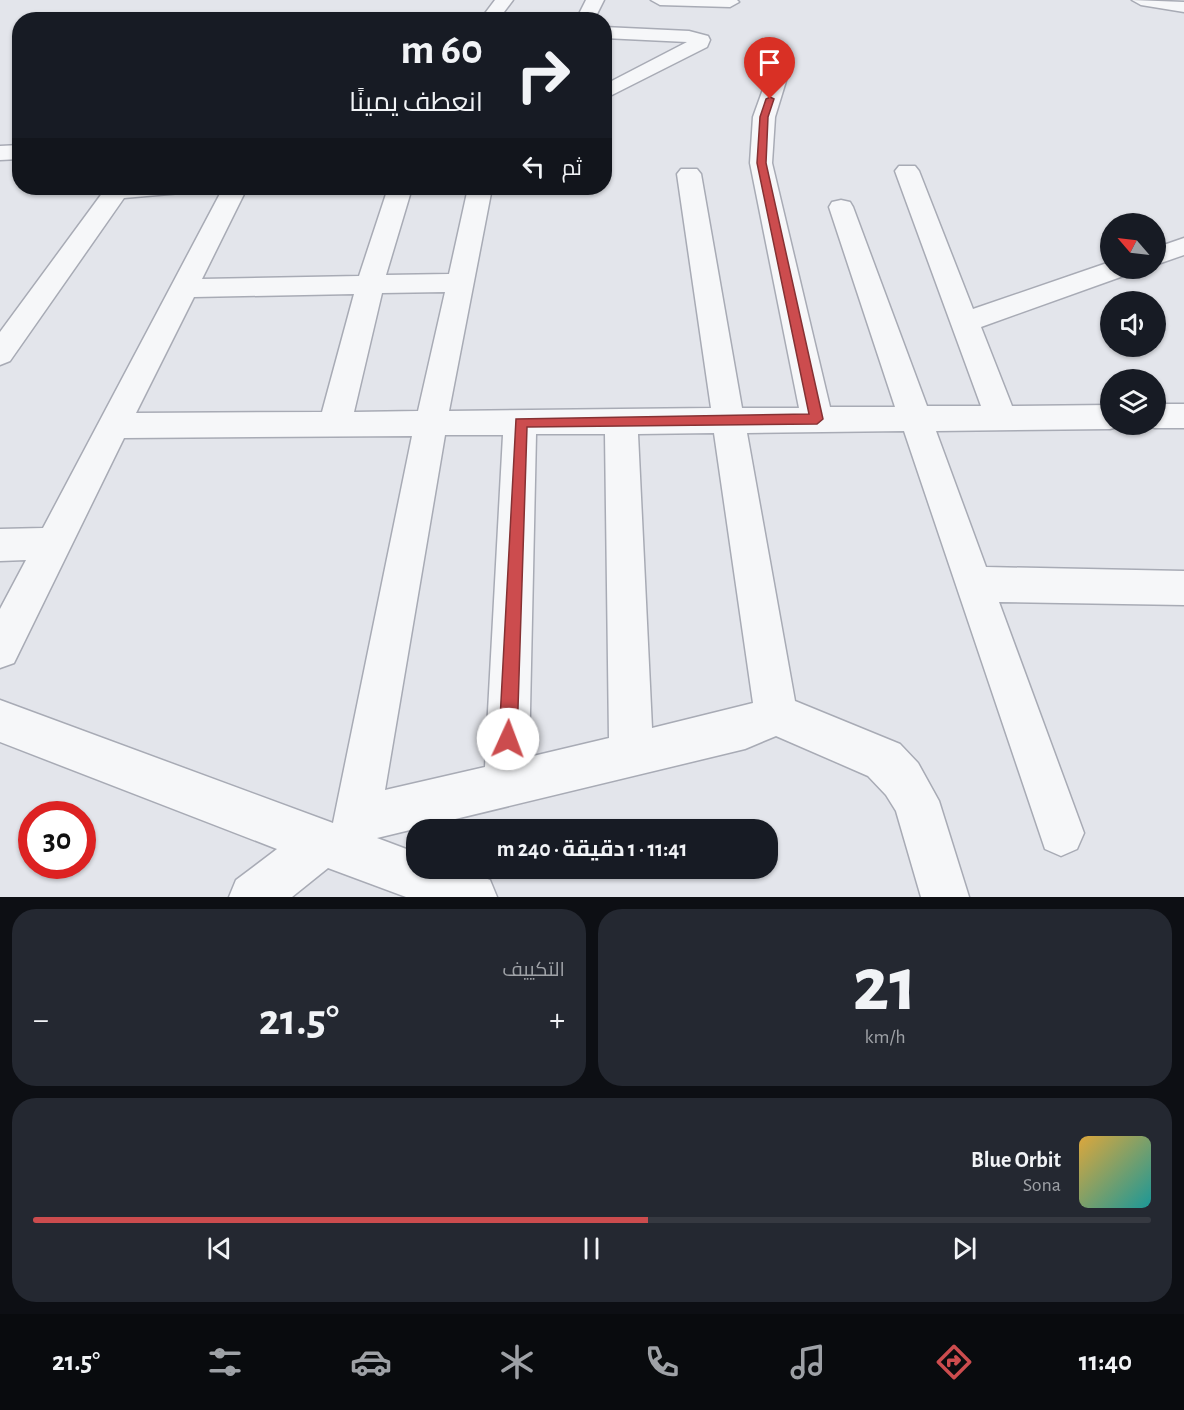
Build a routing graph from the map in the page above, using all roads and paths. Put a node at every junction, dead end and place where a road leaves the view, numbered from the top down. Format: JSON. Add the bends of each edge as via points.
{"nodes":[{"id":1,"x":660,"y":0,"type":"edge"},
{"id":2,"x":1141,"y":0,"type":"edge"},
{"id":3,"x":730,"y":2,"type":"dead end"},
{"id":4,"x":1184,"y":7,"type":"edge"},
{"id":5,"x":612,"y":32,"type":"edge"},
{"id":6,"x":776,"y":81,"type":"dead end"},
{"id":7,"x":612,"y":89,"type":"edge"},
{"id":8,"x":907,"y":171,"type":"dead end"},
{"id":9,"x":690,"y":174,"type":"dead end"},
{"id":10,"x":114,"y":195,"type":"edge"},
{"id":11,"x":231,"y":195,"type":"edge"},
{"id":12,"x":397,"y":195,"type":"edge"},
{"id":13,"x":479,"y":195,"type":"edge"},
{"id":14,"x":841,"y":207,"type":"dead end"},
{"id":15,"x":1184,"y":246,"type":"edge"},
{"id":16,"x":1166,"y":252,"type":"edge"},
{"id":17,"x":1100,"y":275,"type":"edge"},
{"id":18,"x":460,"y":283,"type":"junction"},
{"id":19,"x":370,"y":285,"type":"junction"},
{"id":20,"x":184,"y":288,"type":"junction"},
{"id":21,"x":964,"y":322,"type":"junction"},
{"id":22,"x":0,"y":354,"type":"edge"},
{"id":23,"x":1166,"y":416,"type":"edge"},
{"id":24,"x":1184,"y":416,"type":"edge"},
{"id":25,"x":1100,"y":417,"type":"edge"},
{"id":26,"x":914,"y":418,"type":"junction"},
{"id":27,"x":1001,"y":418,"type":"junction"},
{"id":28,"x":817,"y":419,"type":"junction"},
{"id":29,"x":728,"y":420,"type":"junction"},
{"id":30,"x":621,"y":421,"type":"junction"},
{"id":31,"x":520,"y":422,"type":"junction"},
{"id":32,"x":431,"y":423,"type":"junction"},
{"id":33,"x":335,"y":424,"type":"junction"},
{"id":34,"x":115,"y":426,"type":"junction"},
{"id":35,"x":56,"y":544,"type":"junction"},
{"id":36,"x":0,"y":545,"type":"edge"},
{"id":37,"x":972,"y":584,"type":"junction"},
{"id":38,"x":1184,"y":588,"type":"edge"},
{"id":39,"x":0,"y":649,"type":"edge"},
{"id":40,"x":776,"y":715,"type":"junction"},
{"id":41,"x":0,"y":721,"type":"edge"},
{"id":42,"x":631,"y":755,"type":"junction"},
{"id":43,"x":506,"y":784,"type":"junction"},
{"id":44,"x":1061,"y":833,"type":"dead end"},
{"id":45,"x":344,"y":839,"type":"junction"},
{"id":46,"x":253,"y":897,"type":"edge"},
{"id":47,"x":473,"y":897,"type":"edge"},
{"id":48,"x":945,"y":897,"type":"edge"}],
"edges":[{"from":1,"to":3,"type":"street"},
{"from":2,"to":4,"type":"street"},
{"from":5,"to":7,"type":"street","via":[[701,40]]},
{"from":6,"to":28,"type":"street","via":[[764,117],[761,163]]},
{"from":8,"to":21,"type":"street"},
{"from":9,"to":29,"type":"street"},
{"from":10,"to":22,"type":"street"},
{"from":11,"to":20,"type":"street"},
{"from":12,"to":19,"type":"street"},
{"from":13,"to":18,"type":"street"},
{"from":14,"to":26,"type":"street"},
{"from":15,"to":16,"type":"street"},
{"from":17,"to":21,"type":"street"},
{"from":18,"to":19,"type":"street"},
{"from":18,"to":32,"type":"street"},
{"from":19,"to":20,"type":"street"},
{"from":19,"to":33,"type":"street"},
{"from":20,"to":34,"type":"street"},
{"from":21,"to":27,"type":"street"},
{"from":23,"to":24,"type":"street"},
{"from":25,"to":27,"type":"street"},
{"from":26,"to":27,"type":"street"},
{"from":26,"to":28,"type":"street"},
{"from":26,"to":37,"type":"street"},
{"from":28,"to":29,"type":"street"},
{"from":29,"to":30,"type":"street"},
{"from":29,"to":40,"type":"street"},
{"from":30,"to":31,"type":"street"},
{"from":30,"to":42,"type":"street"},
{"from":31,"to":32,"type":"street"},
{"from":31,"to":43,"type":"street"},
{"from":32,"to":33,"type":"street"},
{"from":32,"to":45,"type":"street"},
{"from":33,"to":34,"type":"street"},
{"from":34,"to":35,"type":"street"},
{"from":35,"to":36,"type":"street"},
{"from":35,"to":39,"type":"street"},
{"from":37,"to":38,"type":"street"},
{"from":37,"to":44,"type":"street"},
{"from":40,"to":42,"type":"street","via":[[752,726]]},
{"from":40,"to":48,"type":"street","via":[[884,760],[902,779],[916,801]]},
{"from":41,"to":45,"type":"street"},
{"from":42,"to":43,"type":"street"},
{"from":43,"to":45,"type":"street"},
{"from":45,"to":46,"type":"street"},
{"from":45,"to":47,"type":"street"}]}
